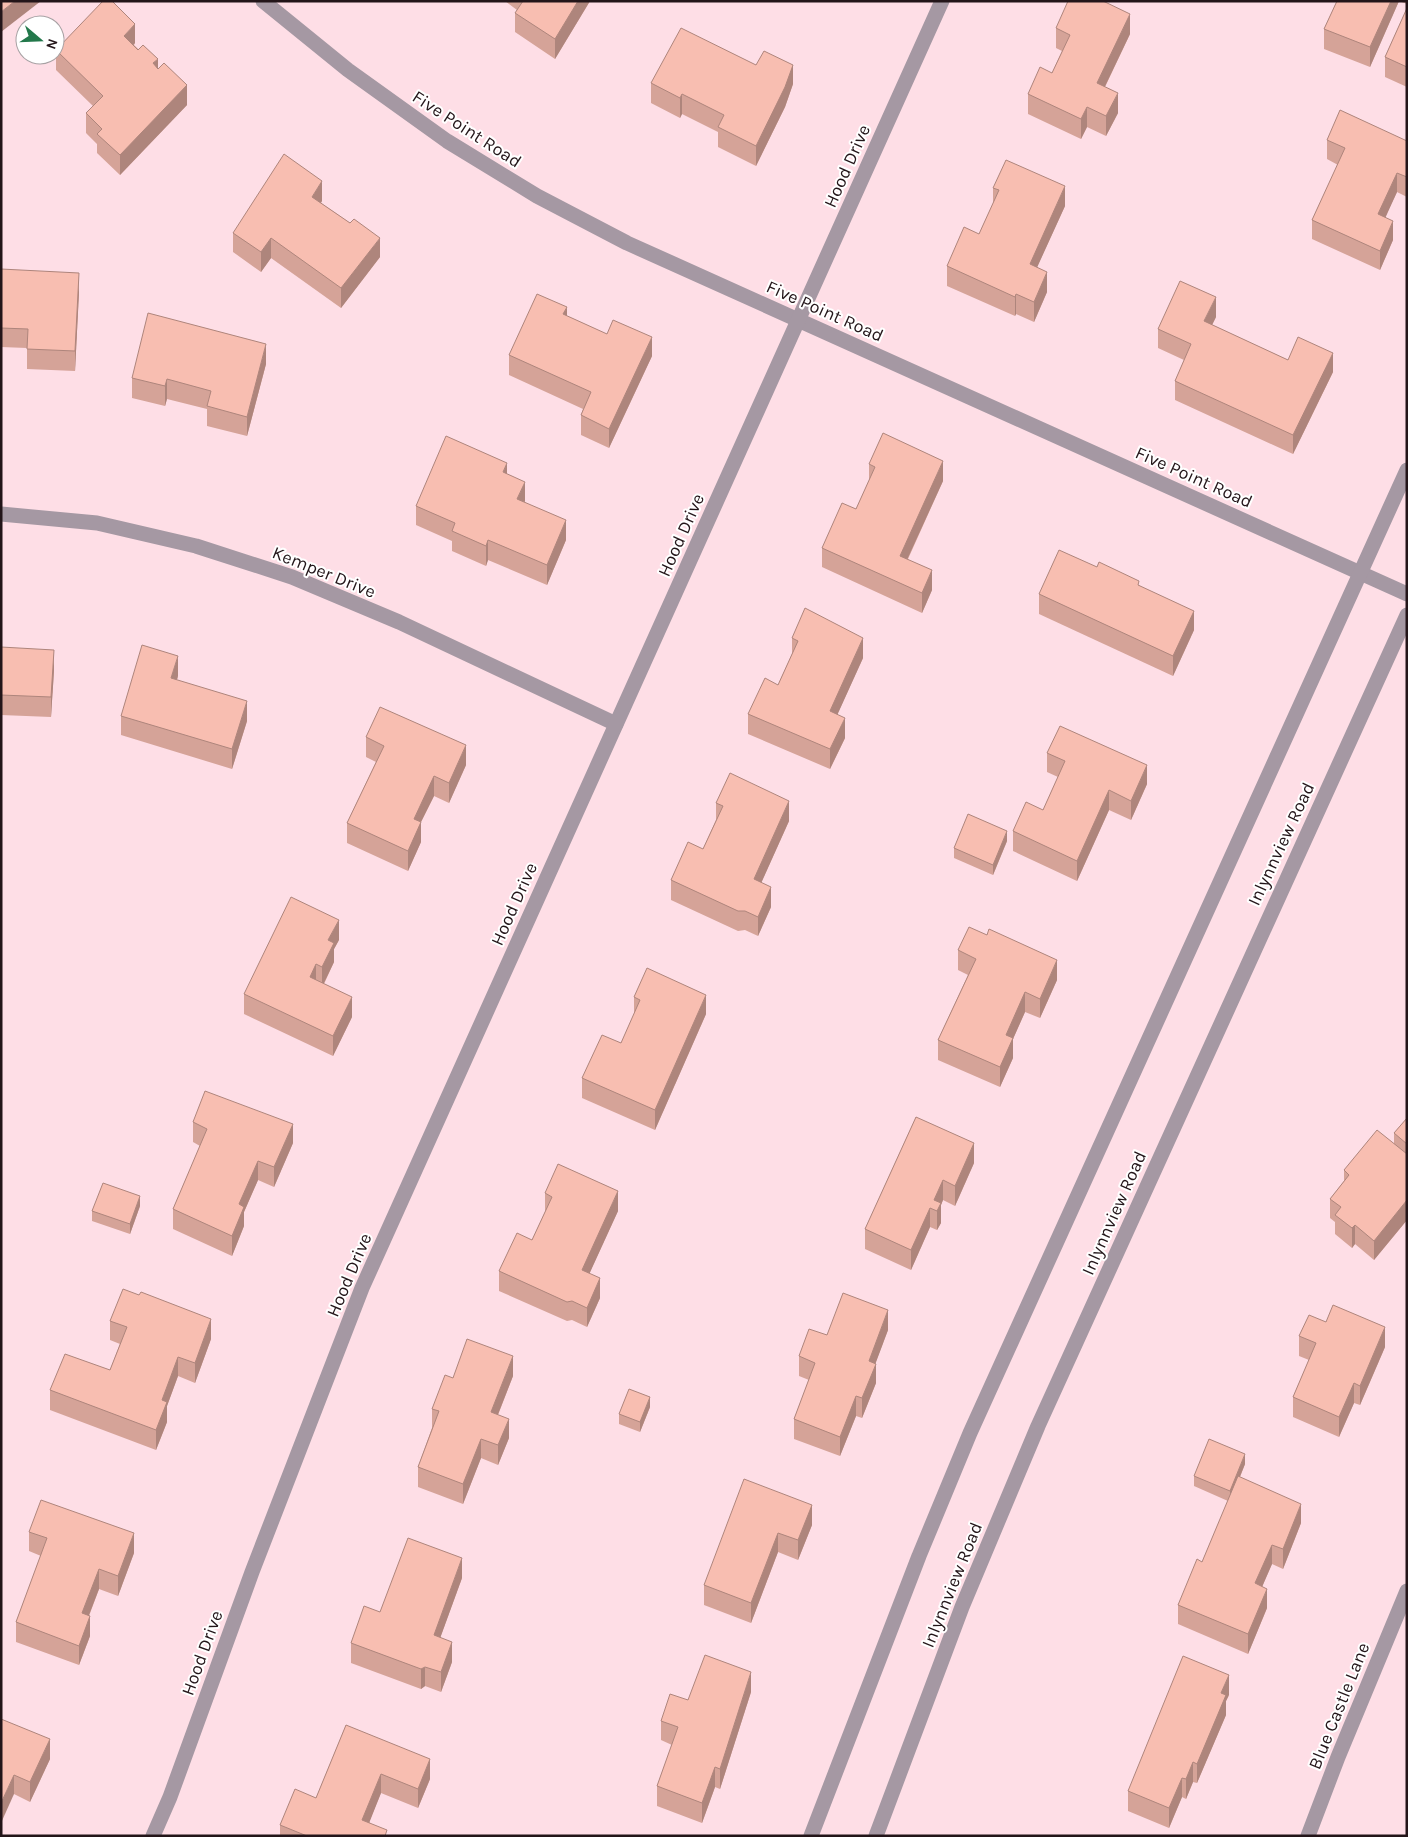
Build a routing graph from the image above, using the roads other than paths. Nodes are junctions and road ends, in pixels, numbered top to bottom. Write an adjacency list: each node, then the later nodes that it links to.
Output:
1 (263, 1): 3 (street, Five Point Road)
2 (942, 1): 3 (street, Hood Drive)
3 (799, 320): 6 (street, Five Point Road); 9 (street, Hood Drive)
4 (1407, 470): 6 (street)
5 (1, 514): 9 (street, Kemper Drive)
6 (1360, 572): 7 (street, Five Point Road); 12 (street)
7 (1407, 594)
8 (1407, 615): 13 (street, Inlynnview Road)
9 (616, 724): 11 (street, Hood Drive)
10 (1407, 1590): 14 (street, Blue Castle Lane)
11 (153, 1836)
12 (812, 1836)
13 (876, 1836)
14 (1308, 1836)

